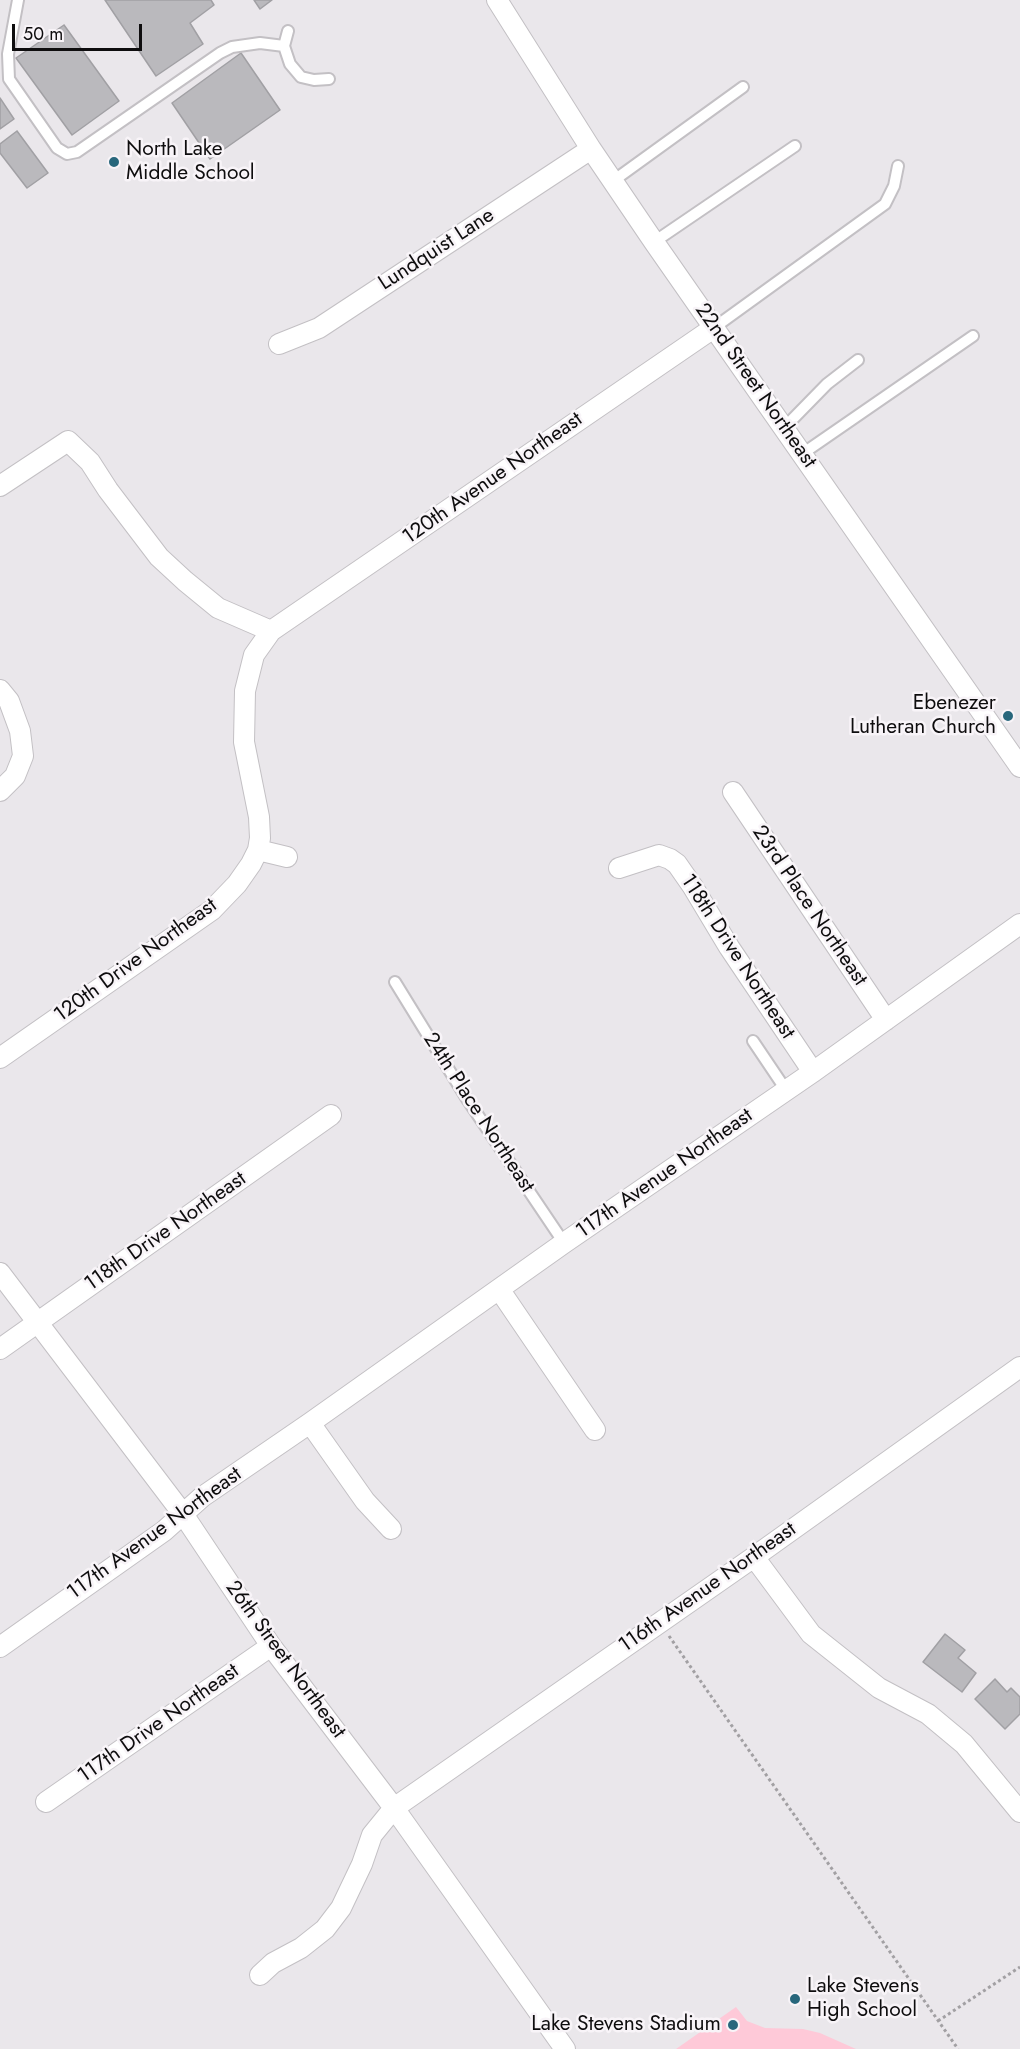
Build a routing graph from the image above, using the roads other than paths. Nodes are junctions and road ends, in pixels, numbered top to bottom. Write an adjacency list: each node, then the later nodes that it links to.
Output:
1 (18, 0): 4 (lane)
2 (497, 0): 8 (street, 22nd Street Northeast)
3 (288, 31): 4 (lane)
4 (285, 46): 5 (lane)
5 (329, 79)
6 (743, 87): 10 (lane)
7 (795, 146): 11 (lane)
8 (591, 148): 10 (street, 22nd Street Northeast); 14 (street, Lundquist Lane)
9 (898, 165): 12 (lane)
10 (613, 181): 11 (street, 22nd Street Northeast)
11 (654, 242): 12 (street, 22nd Street Northeast)
12 (714, 327): 16 (street, 22nd Street Northeast); 19 (street, 120th Avenue Northeast)
13 (973, 336): 17 (lane)
14 (279, 344)
15 (858, 360): 16 (lane)
16 (784, 428): 17 (street, 22nd Street Northeast)
17 (802, 454): 21 (street, 22nd Street Northeast)
18 (0, 486): 19 (street)
19 (271, 631): 24 (street)
20 (0, 690): 22 (street)
21 (1020, 767)
22 (0, 791)
23 (733, 792): 29 (street, 23rd Place Northeast)
24 (258, 850): 25 (street); 31 (street, 120th Drive Northeast)
25 (286, 857)
26 (619, 868): 32 (street, 118th Drive Northeast)
27 (1020, 924): 29 (street, 117th Avenue Northeast)
28 (395, 982): 35 (lane, 24th Place Northeast)
29 (886, 1020): 32 (street, 117th Avenue Northeast)
30 (753, 1041): 33 (lane)
31 (0, 1058)
32 (813, 1072): 33 (street, 117th Avenue Northeast)
33 (786, 1090): 35 (street, 117th Avenue Northeast)
34 (332, 1115): 38 (street, 118th Drive Northeast)
35 (564, 1243): 37 (street, 117th Avenue Northeast)
36 (0, 1273): 38 (street, 26th Street Northeast)
37 (499, 1289): 41 (street, 117th Avenue Northeast); 42 (street)
38 (37, 1324): 39 (street, 118th Drive Northeast); 43 (street, 26th Street Northeast)
39 (0, 1349)
40 (1020, 1366): 45 (street, 116th Avenue Northeast)
41 (310, 1423): 43 (street, 117th Avenue Northeast); 44 (street)
42 (595, 1430)
43 (183, 1514): 46 (street, 26th Street Northeast); 47 (street, 117th Avenue Northeast)
44 (391, 1529)
45 (754, 1557): 49 (street, 116th Avenue Northeast); 50 (street)
46 (271, 1646): 48 (street, 117th Drive Northeast); 49 (street, 26th Street Northeast)
47 (0, 1647)
48 (46, 1803)
49 (394, 1808): 51 (street, 116th Avenue Northeast); 52 (street, 26th Street Northeast)
50 (1020, 1812)
51 (260, 1975)
52 (565, 2049)

